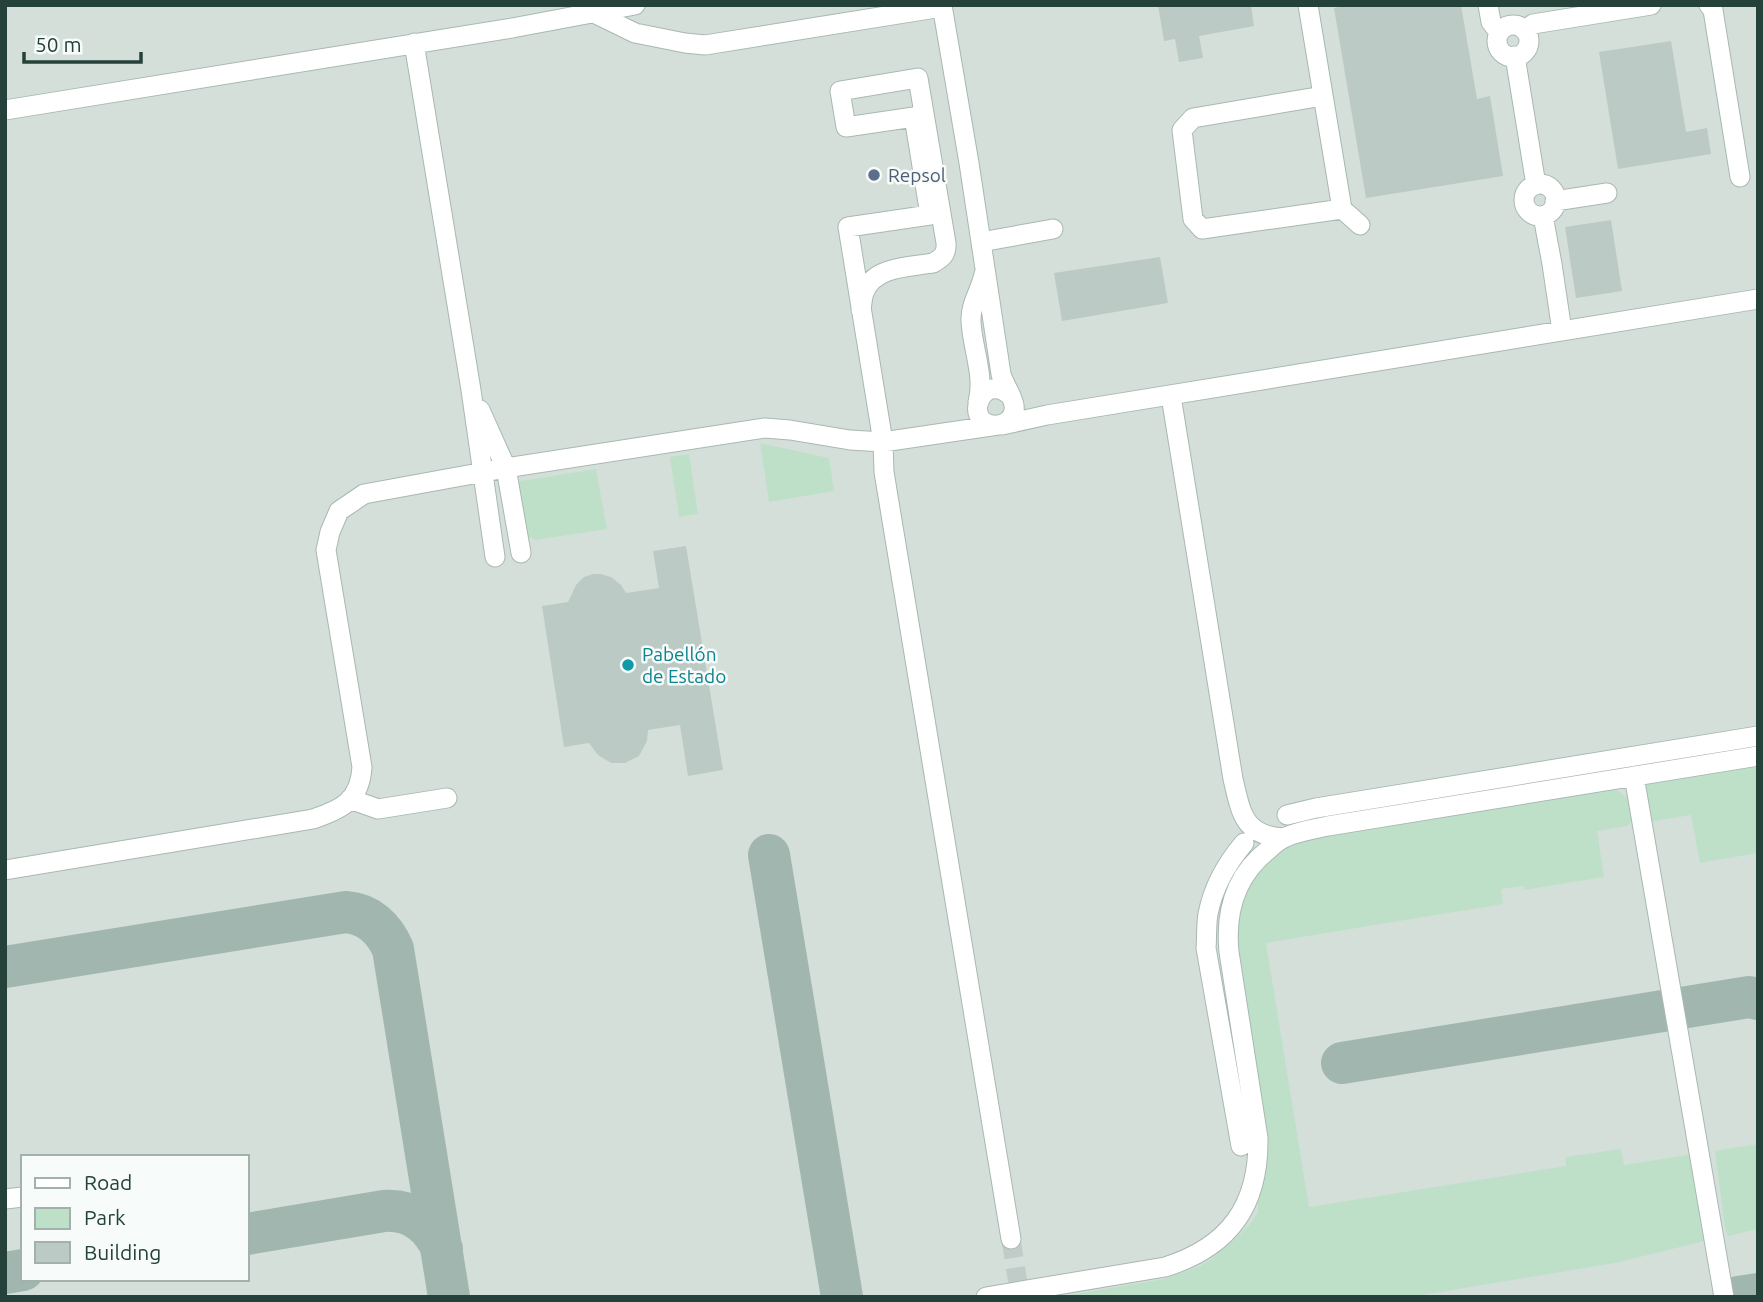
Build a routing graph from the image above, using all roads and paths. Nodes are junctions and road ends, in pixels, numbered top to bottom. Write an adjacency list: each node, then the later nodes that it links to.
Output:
1 (635, 5): 7 (lane)
2 (1308, 5): 12 (lane)
3 (1488, 5): 9 (lane)
4 (1651, 5): 8 (lane)
5 (1709, 5): 14 (lane)
6 (942, 6): 7 (lane); 20 (lane)
7 (594, 13): 10 (lane)
8 (1525, 30): 9 (lane); 11 (lane)
9 (1499, 32): 11 (lane)
10 (414, 43): 13 (lane); 25 (lane)
11 (1515, 56): 16 (lane)
12 (1323, 96): 17 (lane); 17 (lane)
13 (5, 110)
14 (1740, 177)
15 (1607, 193): 16 (lane)
16 (1549, 208): 24 (lane)
17 (1342, 209): 18 (lane)
18 (1360, 225)
19 (1053, 229): 20 (lane)
20 (981, 242): 21 (lane)
21 (985, 266): 27 (lane); 28 (lane)
22 (1758, 299): 24 (lane)
23 (861, 310): 23 (lane); 32 (lane)
24 (1562, 331): 26 (lane)
25 (471, 390): 33 (lane); 34 (lane)
26 (1171, 396): 29 (lane); 43 (lane)
27 (1012, 400): 28 (lane); 29 (lane); 30 (lane)
28 (978, 404): 30 (lane); 31 (lane)
29 (1047, 415): 30 (lane)
30 (1000, 425): 31 (lane)
31 (941, 433): 32 (lane)
32 (883, 442): 33 (lane); 48 (lane)
33 (506, 468): 34 (lane); 35 (lane)
34 (483, 472): 36 (lane); 41 (lane)
35 (521, 553)
36 (495, 557)
37 (1758, 736): 42 (lane)
38 (1758, 756): 39 (lane)
39 (1634, 776): 43 (lane); 50 (lane)
40 (447, 798): 41 (lane)
41 (351, 799): 45 (lane)
42 (1287, 815)
43 (1284, 838): 46 (lane)
44 (1244, 844): 46 (lane)
45 (5, 870)
46 (1246, 1118): 47 (lane); 49 (lane)
47 (1241, 1146)
48 (1011, 1239)
49 (986, 1297)
50 (1724, 1297)

